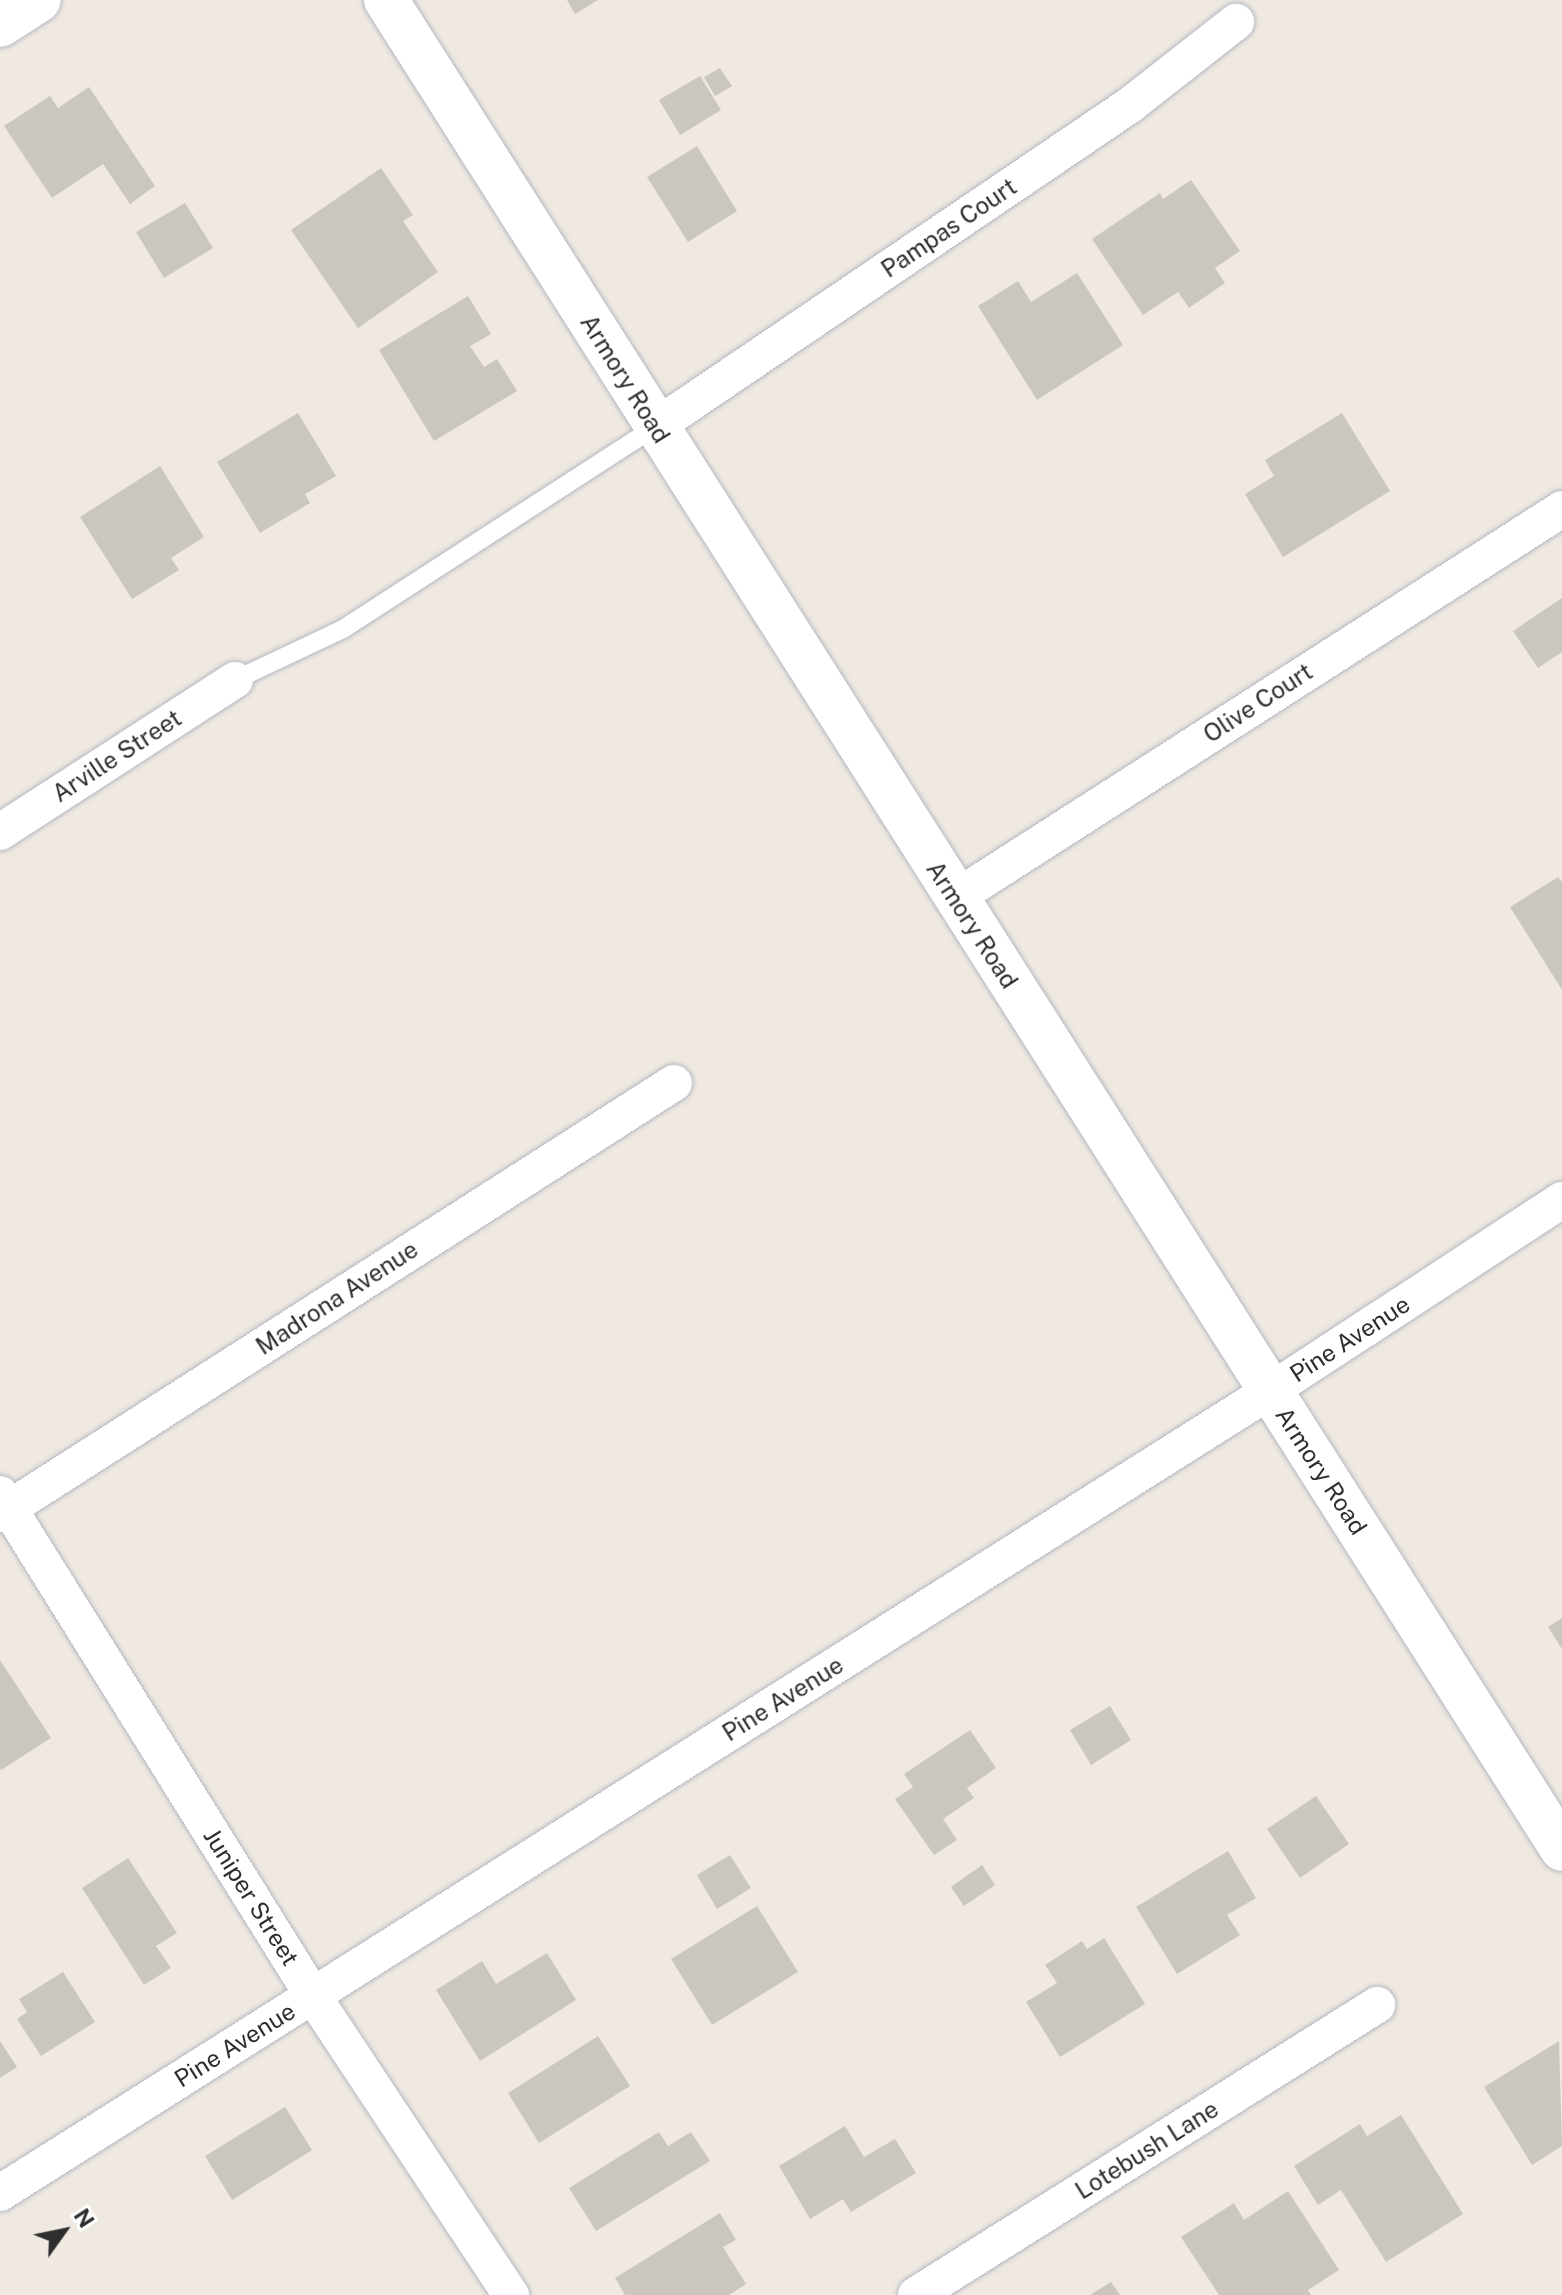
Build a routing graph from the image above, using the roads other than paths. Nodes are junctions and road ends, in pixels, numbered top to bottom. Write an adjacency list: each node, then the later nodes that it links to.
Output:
1 (39, 0): 4 (street)
2 (386, 0): 5 (street, Armory Road)
3 (1236, 22): 5 (street, Pampas Court)
4 (0, 25)
5 (655, 427): 7 (lane); 9 (street, Armory Road)
6 (1562, 509): 9 (street, Olive Court)
7 (235, 680): 8 (street, Arville Street)
8 (0, 832)
9 (955, 898): 12 (street, Armory Road)
10 (674, 1083): 13 (street, Madrona Avenue)
11 (1562, 1200): 12 (street, Pine Avenue)
12 (1270, 1391): 14 (street, Armory Road); 15 (street, Pine Avenue)
13 (3, 1505): 15 (street, Juniper Street)
14 (1562, 1849)
15 (313, 1996): 17 (street, Pine Avenue); 18 (street, Juniper Street)
16 (1377, 2005): 19 (street, Lotebush Lane)
17 (0, 2193)
18 (511, 2295)
19 (916, 2295)

